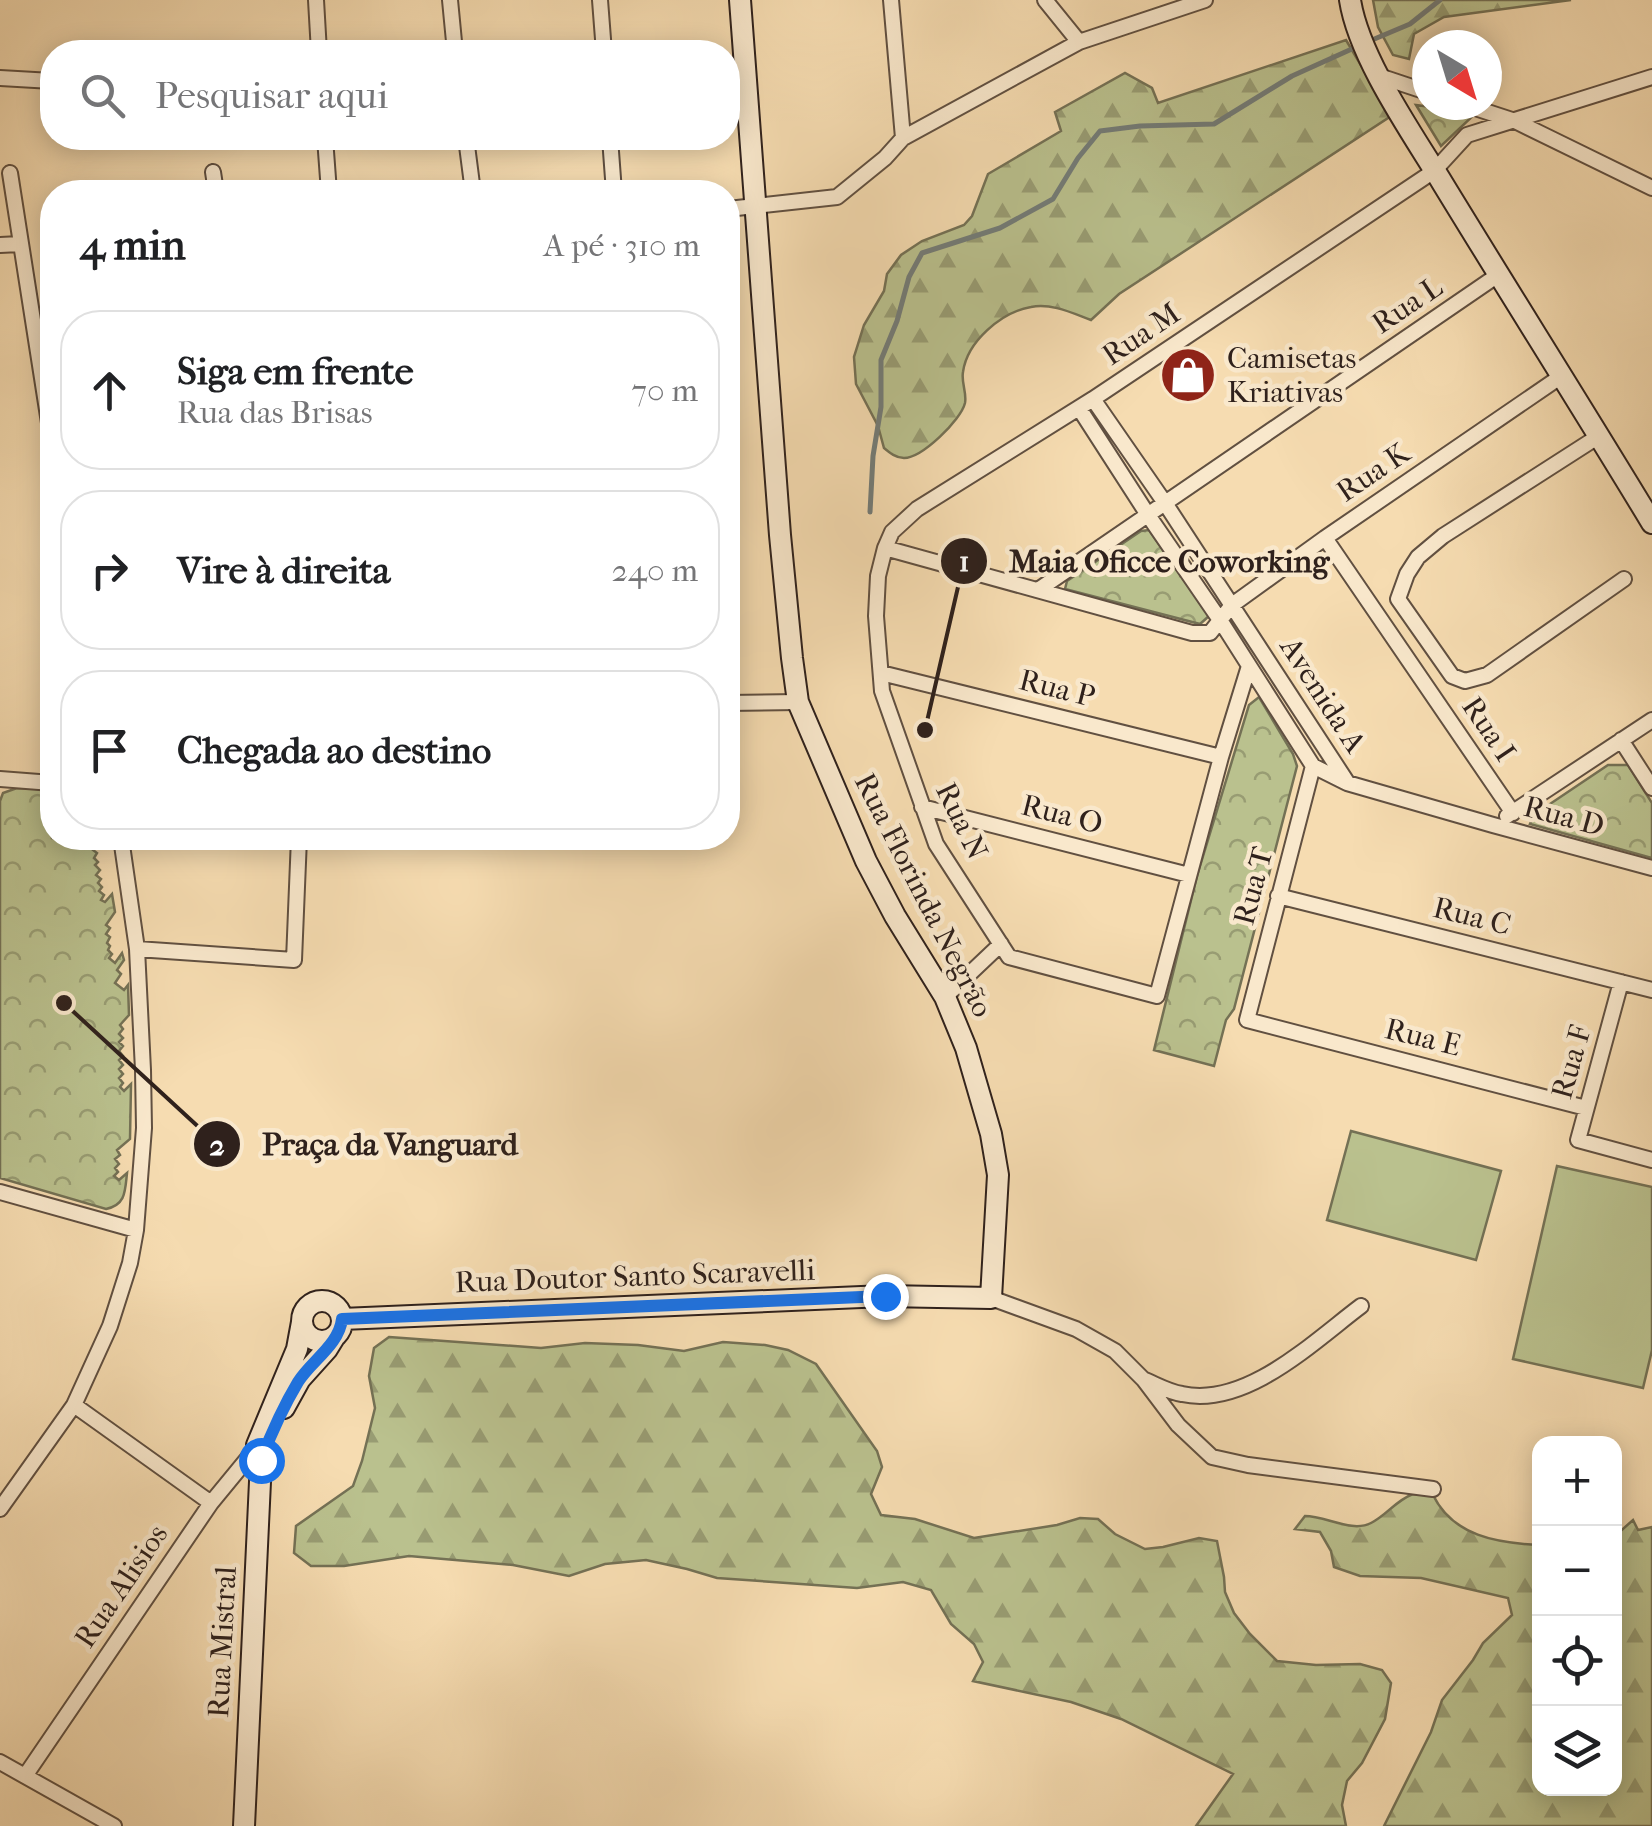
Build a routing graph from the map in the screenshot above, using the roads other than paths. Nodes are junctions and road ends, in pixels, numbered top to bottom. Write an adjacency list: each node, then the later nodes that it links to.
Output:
1 (316, 0): 9 (street)
2 (450, 0): 10 (street)
3 (600, 0): 11 (street)
4 (740, 0): 32 (street, Rua Florinda Negrão)
5 (892, 0): 20 (street)
6 (1045, 0): 12 (street)
7 (1205, 0): 12 (street)
8 (1350, 0): 13 (street)
9 (318, 40)
10 (454, 40)
11 (603, 40)
12 (1079, 42): 20 (street)
13 (1378, 76): 17 (street); 24 (street)
14 (1652, 77): 19 (street, Rua M)
15 (0, 78): 16 (street)
16 (40, 80)
17 (1412, 87)
18 (1502, 117): 19 (street)
19 (1516, 121): 24 (street, Rua M); 31 (street)
20 (903, 138): 32 (street)
21 (326, 150): 28 (street)
22 (468, 150): 29 (street)
23 (611, 150): 30 (street)
24 (1434, 170): 36 (street); 39 (street, Rua M)
25 (212, 172): 27 (street)
26 (10, 173): 34 (street)
27 (214, 180)
28 (327, 180)
29 (471, 180)
30 (613, 180)
31 (1652, 188)
32 (755, 207): 33 (street); 53 (street, Rua Florinda Negrão)
33 (740, 208)
34 (20, 244): 35 (street); 37 (street)
35 (0, 245)
36 (1498, 275): 38 (street); 42 (street, Rua L)
37 (40, 365)
38 (1563, 375): 41 (street); 45 (street, Rua K)
39 (1094, 399): 40 (street, Rua M); 42 (street, Avenida A)
40 (1079, 408): 43 (street, Avenida A); 46 (street, Rua M)
41 (1599, 436): 44 (street); 47 (street)
42 (1165, 502): 43 (street, Rua L); 49 (street, Avenida A)
43 (1148, 515): 48 (street, Rua L); 50 (street, Avenida A)
44 (1652, 524)
45 (1325, 538): 49 (street, Rua K); 64 (street, Rua I)
46 (885, 548): 48 (street); 52 (street, Rua N)
47 (1624, 579)
48 (1038, 590): 50 (street)
49 (1232, 606): 50 (street, Rua K); 61 (street, Avenida A)
50 (1220, 620): 51 (street, Avenida A)
51 (1248, 666): 57 (street); 58 (street, Avenida A)
52 (880, 673): 57 (street, Rua P); 63 (street, Rua N)
53 (798, 702): 54 (street); 75 (street, Rua Florinda Negrão)
54 (740, 703)
55 (1652, 720): 56 (street)
56 (1622, 740): 62 (street); 64 (street)
57 (1221, 757): 69 (street)
58 (1313, 766): 61 (street, Avenida A); 70 (street, Rua T)
59 (0, 779): 60 (street)
60 (40, 782)
61 (1347, 783): 65 (street, Rua D)
62 (1652, 788)
63 (922, 806): 69 (street, Rua O); 71 (street, Rua N)
64 (1513, 813): 65 (street)
65 (1492, 825): 68 (street, Rua D)
66 (124, 850): 72 (street)
67 (299, 850): 72 (street)
68 (1652, 868)
69 (1189, 875): 71 (street)
70 (1278, 896): 73 (street, Rua C); 76 (street, Rua T)
71 (1001, 944): 75 (street)
72 (137, 949): 80 (street)
73 (1622, 982): 74 (street, Rua C); 77 (street, Rua F)
74 (1652, 990)
75 (945, 996): 81 (street, Rua Florinda Negrão)
76 (1247, 1020): 77 (street, Rua E)
77 (1586, 1108): 78 (street, Rua F)
78 (1652, 1160)
79 (0, 1192): 80 (street)
80 (136, 1230): 86 (street)
81 (991, 1298): 84 (street, Rua Doutor Santo Scaravelli); 85 (street)
82 (1361, 1306): 85 (street)
83 (302, 1322): 84 (street); 84 (street); 87 (street)
84 (338, 1328): 87 (street)
85 (1144, 1380): 88 (street)
86 (74, 1404): 89 (street); 90 (street)
87 (263, 1446): 89 (street, Rua Alisios); 94 (street, Rua Mistral)
88 (1433, 1488)
89 (211, 1504): 92 (street, Rua Alisios)
90 (0, 1509)
91 (0, 1762): 92 (street)
92 (24, 1776): 93 (street)
93 (114, 1826)
94 (244, 1826)

